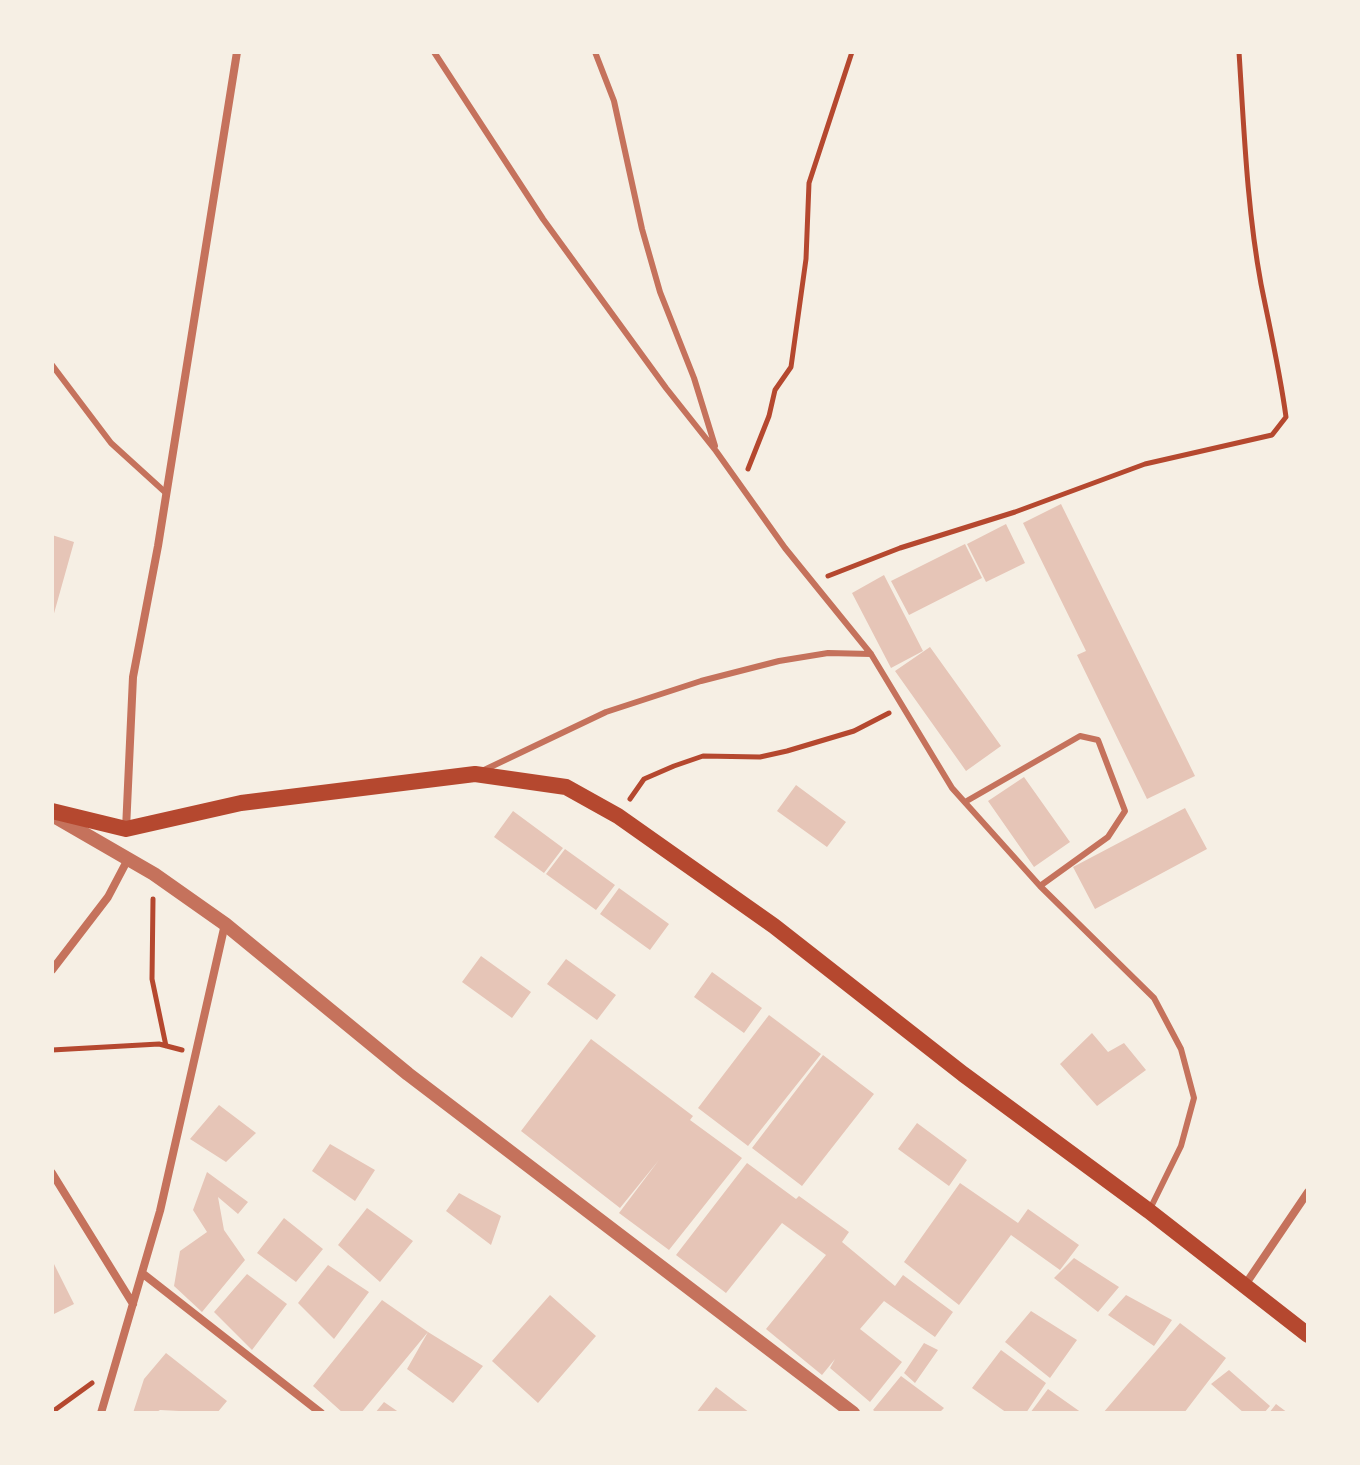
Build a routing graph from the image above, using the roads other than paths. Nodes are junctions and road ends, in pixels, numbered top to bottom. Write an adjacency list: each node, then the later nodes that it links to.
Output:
1 (237, 52): 6 (street)
2 (434, 52): 5 (lane)
3 (595, 52): 5 (lane)
4 (52, 365): 6 (lane)
5 (716, 451): 7 (lane)
6 (166, 493): 11 (street)
7 (871, 654): 8 (lane); 9 (lane)
8 (475, 774): 11 (main road); 18 (main road)
9 (965, 802): 13 (lane); 13 (lane)
10 (52, 813): 11 (main road); 12 (street)
11 (126, 829)
12 (128, 859): 14 (street); 15 (street)
13 (1040, 886): 18 (lane)
14 (225, 924): 19 (street); 25 (street)
15 (52, 970)
16 (52, 1173): 21 (street)
17 (1308, 1192): 20 (street)
18 (1149, 1211): 20 (main road)
19 (142, 1273): 21 (street); 24 (street)
20 (1244, 1286): 22 (main road)
21 (133, 1304): 23 (street)
22 (1308, 1335)
23 (101, 1413)
24 (321, 1413)
25 (853, 1413)

